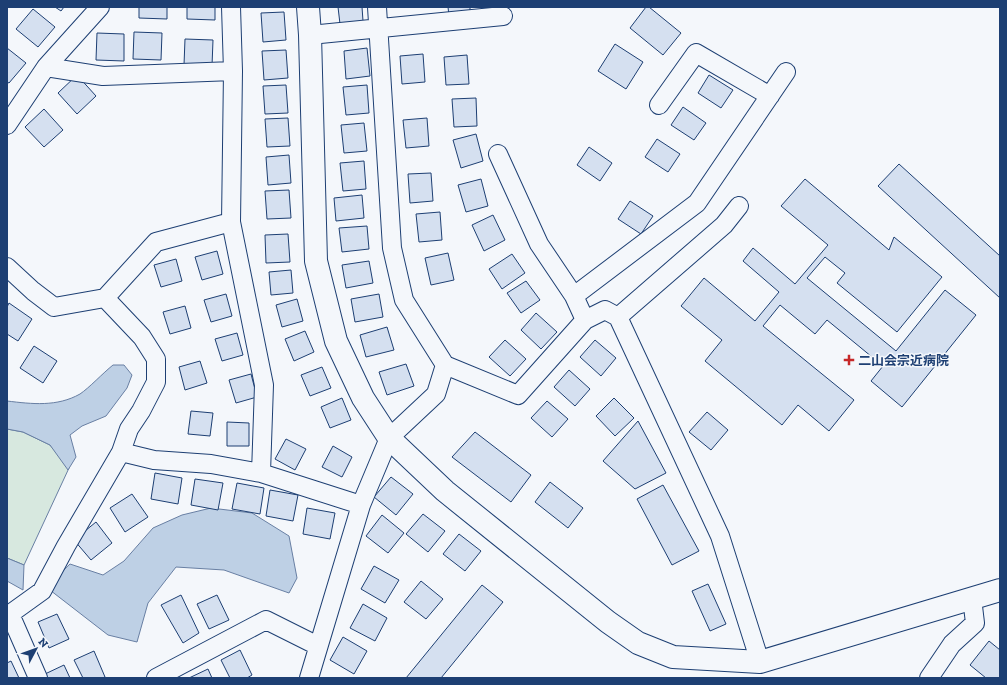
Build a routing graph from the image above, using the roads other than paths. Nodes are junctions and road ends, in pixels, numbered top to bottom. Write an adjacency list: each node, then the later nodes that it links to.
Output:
1 (100, 7): 8 (street)
2 (231, 7): 9 (street)
3 (308, 7): 7 (street)
4 (376, 7): 6 (street)
5 (503, 10): 6 (street)
6 (377, 28): 7 (street); 22 (street)
7 (310, 35): 23 (street)
8 (46, 67): 9 (street); 13 (street)
9 (233, 71): 16 (street)
10 (786, 72): 11 (street)
11 (770, 96): 12 (street); 18 (street)
12 (659, 105)
13 (7, 124)
14 (498, 154): 18 (street)
15 (739, 206): 20 (street)
16 (231, 222): 19 (street); 25 (street)
17 (7, 267): 19 (street)
18 (574, 296): 21 (street)
19 (105, 298): 24 (street)
20 (618, 317): 21 (street); 31 (street)
21 (585, 320): 22 (street)
22 (445, 365): 23 (street)
23 (389, 438): 26 (street); 31 (street)
24 (121, 452): 25 (street); 29 (street)
25 (261, 473): 26 (street)
26 (361, 504): 30 (street)
27 (1000, 590): 28 (street)
28 (972, 598): 31 (street); 35 (street)
29 (9, 614): 32 (street)
30 (318, 646): 33 (street); 34 (street)
31 (760, 662)
32 (38, 678)
33 (156, 678)
34 (309, 678)
35 (929, 678)

